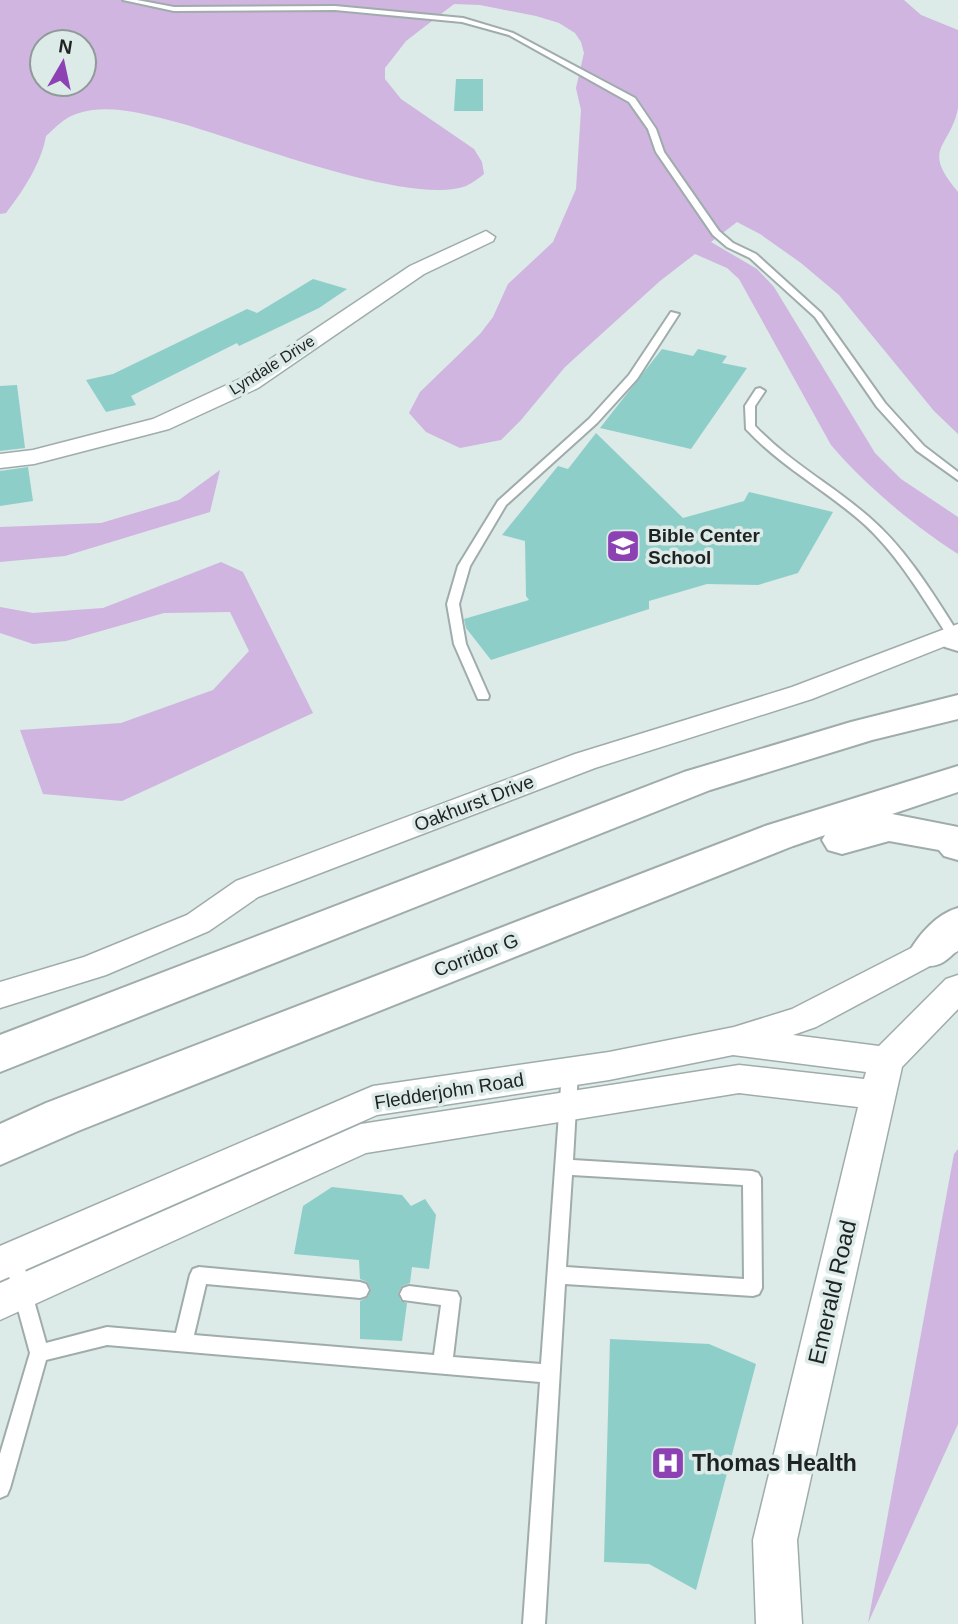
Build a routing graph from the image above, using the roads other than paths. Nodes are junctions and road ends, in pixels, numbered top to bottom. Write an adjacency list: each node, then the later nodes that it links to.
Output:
1 (126, 0): 6 (lane)
2 (486, 237): 5 (street, Lyndale Drive)
3 (674, 314): 8 (lane)
4 (760, 391): 7 (lane)
5 (0, 461)
6 (958, 477)
7 (957, 637): 16 (street, Oakhurst Drive)
8 (482, 696)
9 (958, 707): 18 (highway)
10 (958, 779): 14 (highway, Corridor G)
11 (958, 846): 14 (highway)
12 (958, 923): 13 (highway)
13 (944, 944): 17 (street)
14 (498, 946): 21 (highway, Corridor G)
15 (958, 988): 19 (street)
16 (0, 995)
17 (733, 1041): 19 (street); 20 (street)
18 (0, 1054)
19 (882, 1078): 20 (street); 33 (street, Emerald Road)
20 (569, 1089): 22 (lane); 24 (street)
21 (0, 1145)
22 (564, 1167): 23 (lane); 23 (lane)
23 (556, 1275): 30 (lane)
24 (9, 1279): 28 (lane)
25 (360, 1290): 27 (lane)
26 (409, 1294): 29 (lane)
27 (183, 1342): 28 (lane); 29 (lane)
28 (39, 1353): 31 (lane)
29 (442, 1364): 30 (lane)
30 (550, 1374): 32 (lane)
31 (0, 1488)
32 (534, 1624)
33 (779, 1624)

